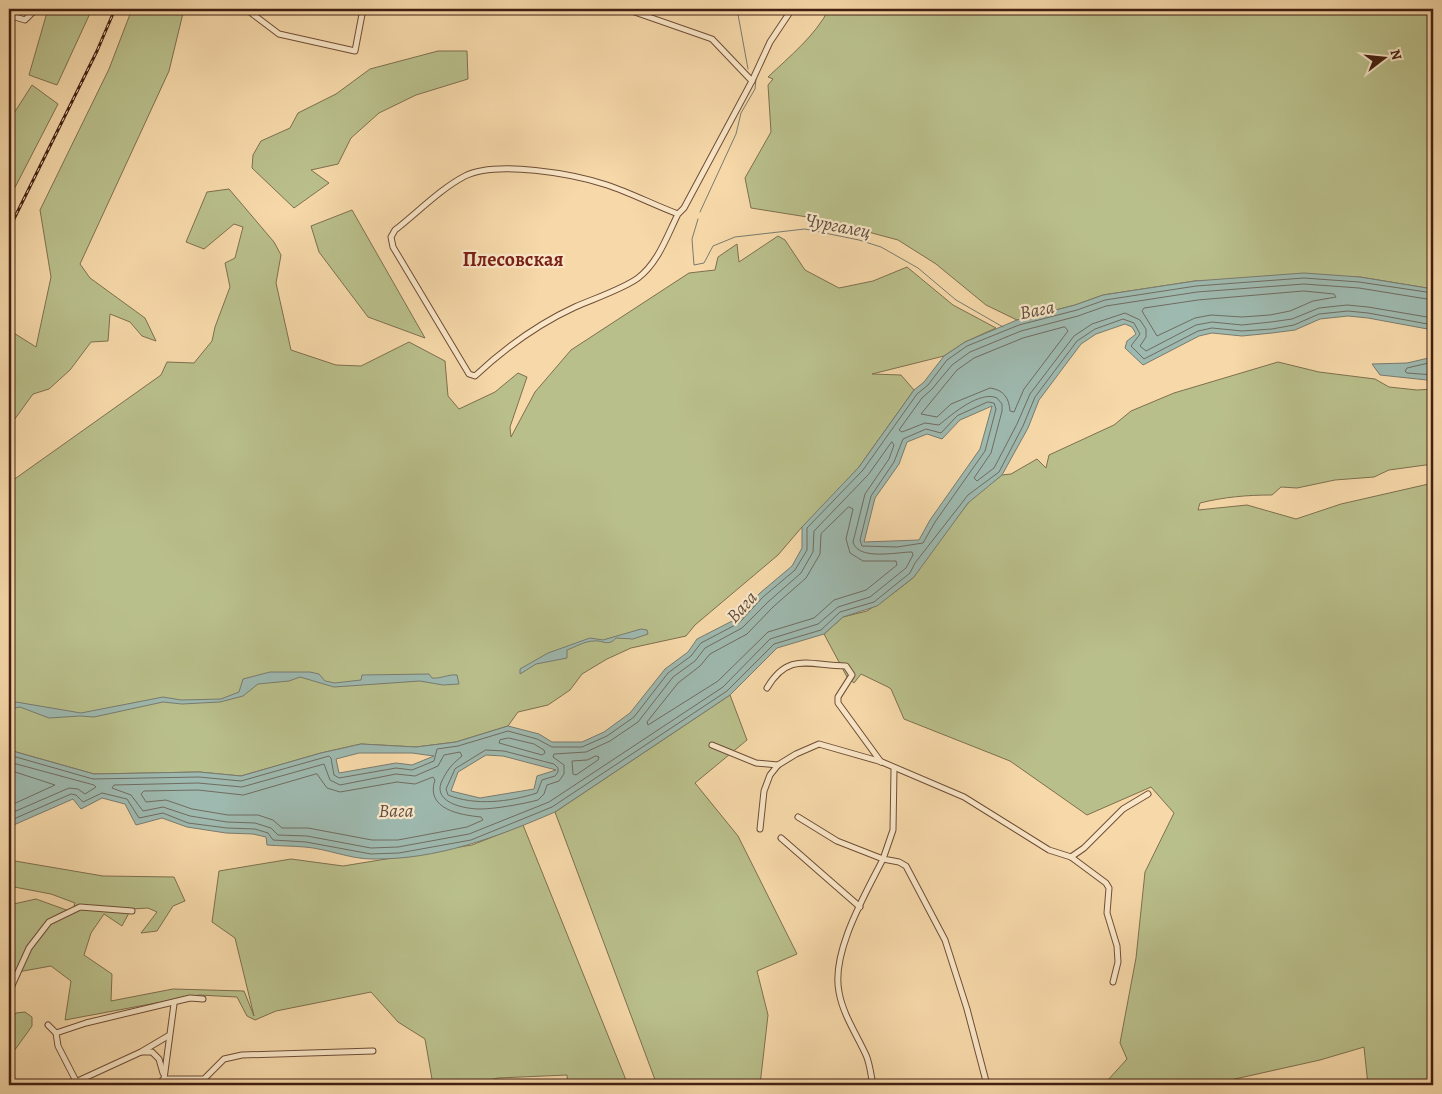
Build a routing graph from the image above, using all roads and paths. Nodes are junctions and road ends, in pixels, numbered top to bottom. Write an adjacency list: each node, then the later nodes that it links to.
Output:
1 (36, 9): 6 (street)
2 (246, 9): 3 (street)
3 (363, 9)
4 (626, 9): 7 (street)
5 (792, 9): 7 (street)
6 (9, 11)
7 (752, 82): 8 (street)
8 (678, 214): 8 (street)
9 (767, 688): 11 (street)
10 (712, 745): 12 (street)
11 (882, 762): 12 (street); 13 (street)
12 (778, 765): 16 (street)
13 (894, 769): 18 (street); 19 (street)
14 (1148, 794): 18 (street)
15 (798, 817): 19 (street)
16 (760, 829)
17 (781, 838): 20 (street)
18 (1071, 857): 22 (street)
19 (883, 859): 20 (street); 38 (street)
20 (860, 907): 37 (street)
21 (132, 910): 23 (street)
22 (1113, 982)
23 (9, 992)
24 (203, 999): 25 (street)
25 (174, 1004): 27 (street); 28 (street)
26 (48, 1024): 27 (street)
27 (56, 1033): 33 (street)
28 (168, 1036): 29 (street); 31 (street)
29 (142, 1052): 31 (street); 33 (street)
30 (373, 1052): 31 (street)
31 (164, 1078): 36 (street)
32 (9, 1081): 34 (street)
33 (76, 1081): 35 (street)
34 (14, 1085)
35 (69, 1085)
36 (157, 1085)
37 (873, 1085)
38 (987, 1085)

